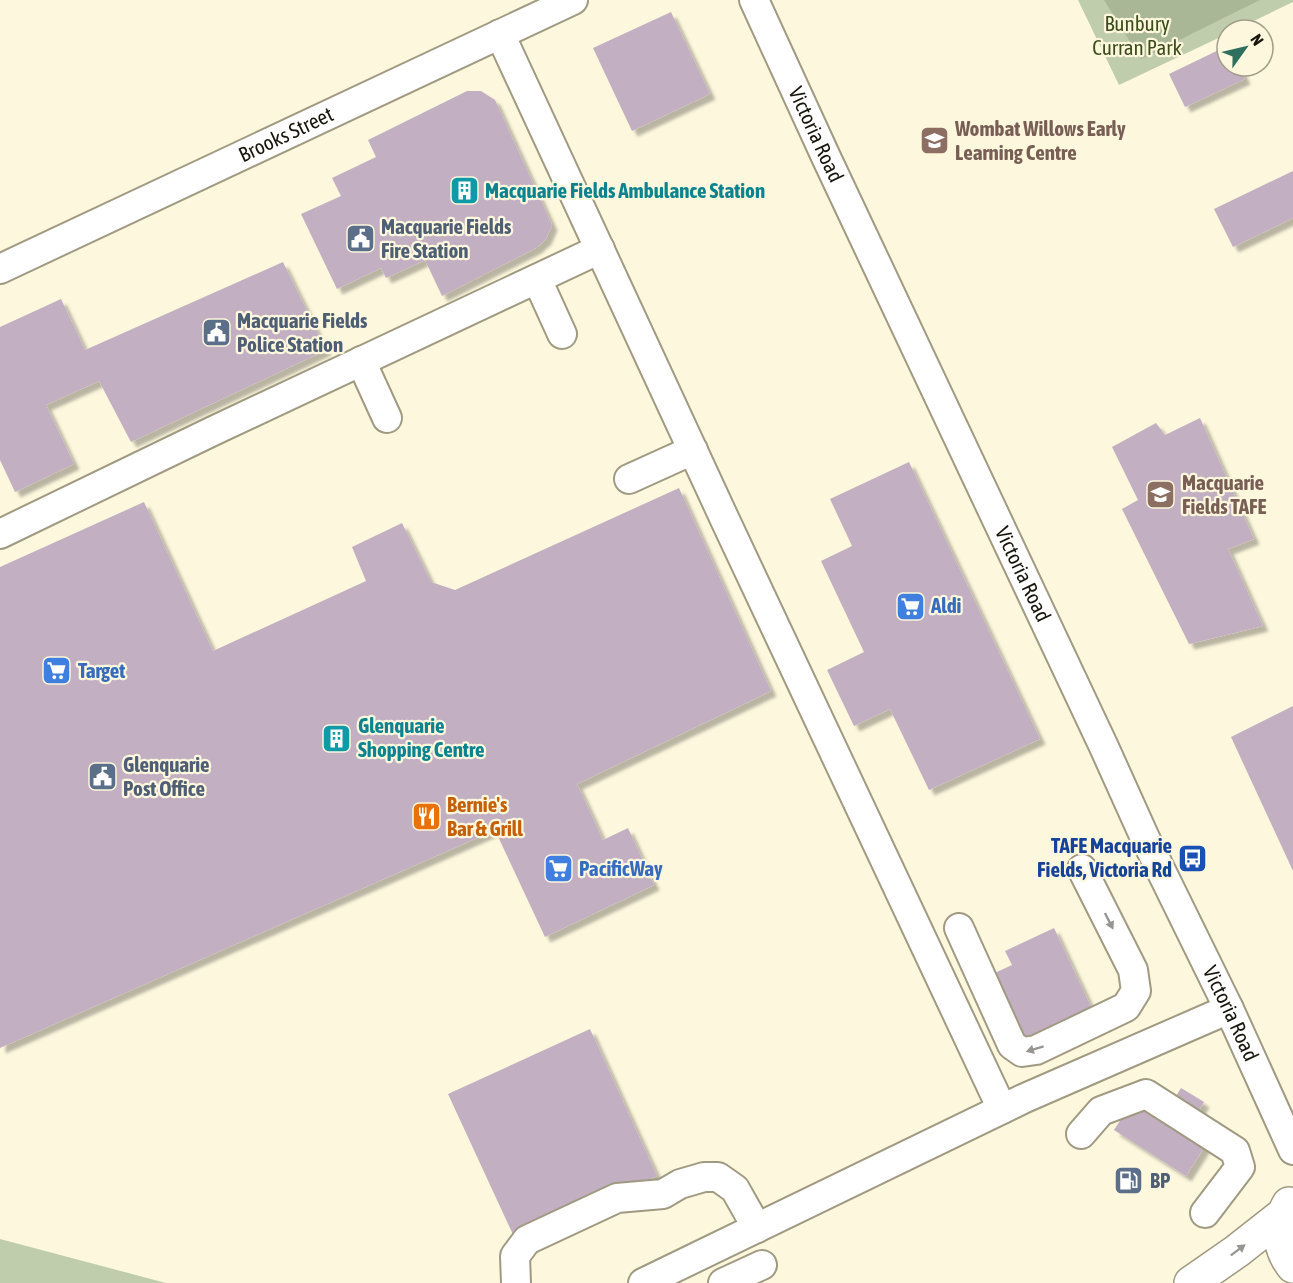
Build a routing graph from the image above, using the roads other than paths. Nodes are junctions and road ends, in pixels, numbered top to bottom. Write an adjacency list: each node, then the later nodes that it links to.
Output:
1 (573, 0): 3 (street, Brooks Street)
2 (754, 0): 15 (street, Victoria Road)
3 (500, 34): 4 (street); 5 (street, Brooks Street)
4 (600, 249): 6 (street); 10 (street)
5 (0, 269)
6 (537, 279): 7 (street); 8 (street)
7 (562, 334)
8 (361, 361): 9 (street); 12 (street)
9 (387, 418)
10 (693, 450): 11 (street); 16 (street)
11 (629, 479)
12 (0, 534)
13 (1083, 868): 14 (street, one-way to 14)
14 (959, 928)
15 (1228, 1009): 16 (street); 18 (street, Victoria Road)
16 (1002, 1109): 21 (street)
17 (1081, 1134): 20 (street)
18 (1293, 1150)
19 (1288, 1206): 23 (main road); 27 (main road, one-way to 19)
20 (1205, 1213)
21 (757, 1227): 24 (street); 25 (street)
22 (762, 1265): 26 (street)
23 (1293, 1266)
24 (516, 1283)
25 (643, 1283)
26 (723, 1283)
27 (1191, 1283)

